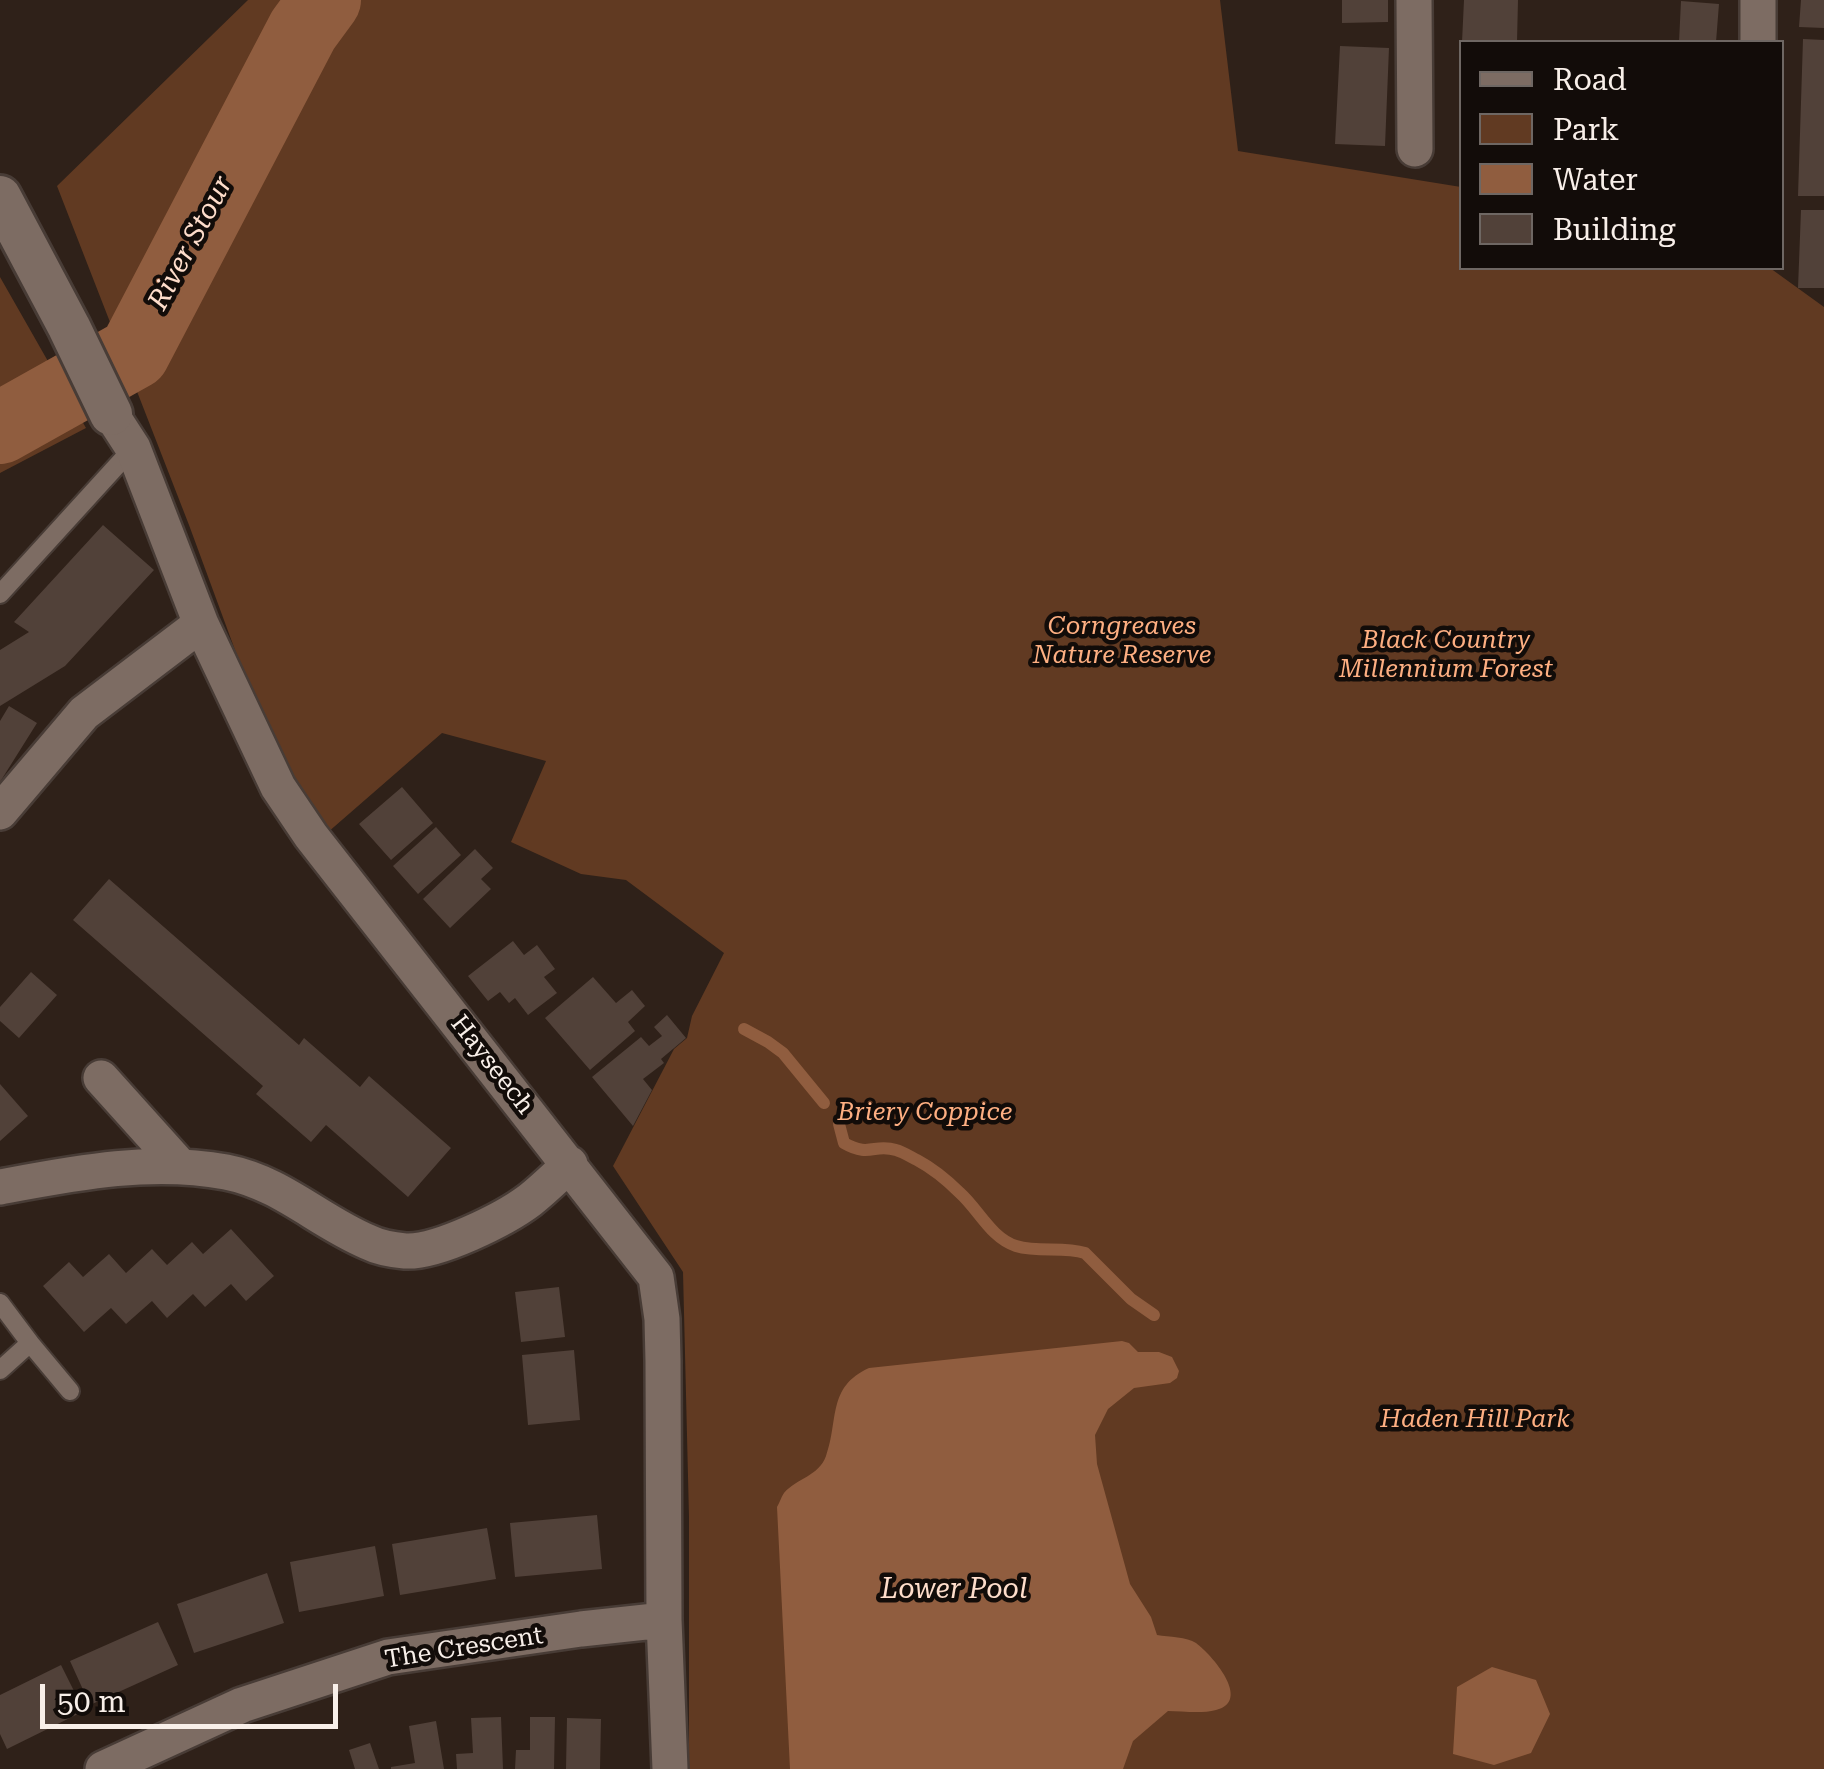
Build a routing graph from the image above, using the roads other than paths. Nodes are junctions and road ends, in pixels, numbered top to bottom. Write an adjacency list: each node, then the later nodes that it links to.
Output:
1 (1414, 0): 4 (street)
2 (1758, 0): 3 (street)
3 (1758, 40)
4 (1415, 150)
5 (0, 197): 6 (street)
6 (122, 431): 7 (lane); 8 (street, Hayseech)
7 (0, 594)
8 (201, 624): 9 (street); 11 (street, Hayseech)
9 (0, 812)
10 (102, 1078): 12 (street)
11 (570, 1164): 12 (street); 18 (street, Hayseech)
12 (181, 1167): 13 (street)
13 (0, 1187)
14 (0, 1302): 15 (lane)
15 (30, 1343): 16 (lane); 17 (lane)
16 (0, 1370)
17 (70, 1391)
18 (664, 1620): 19 (street, The Crescent); 20 (street, Hayseech)
19 (104, 1769)
20 (670, 1769)

